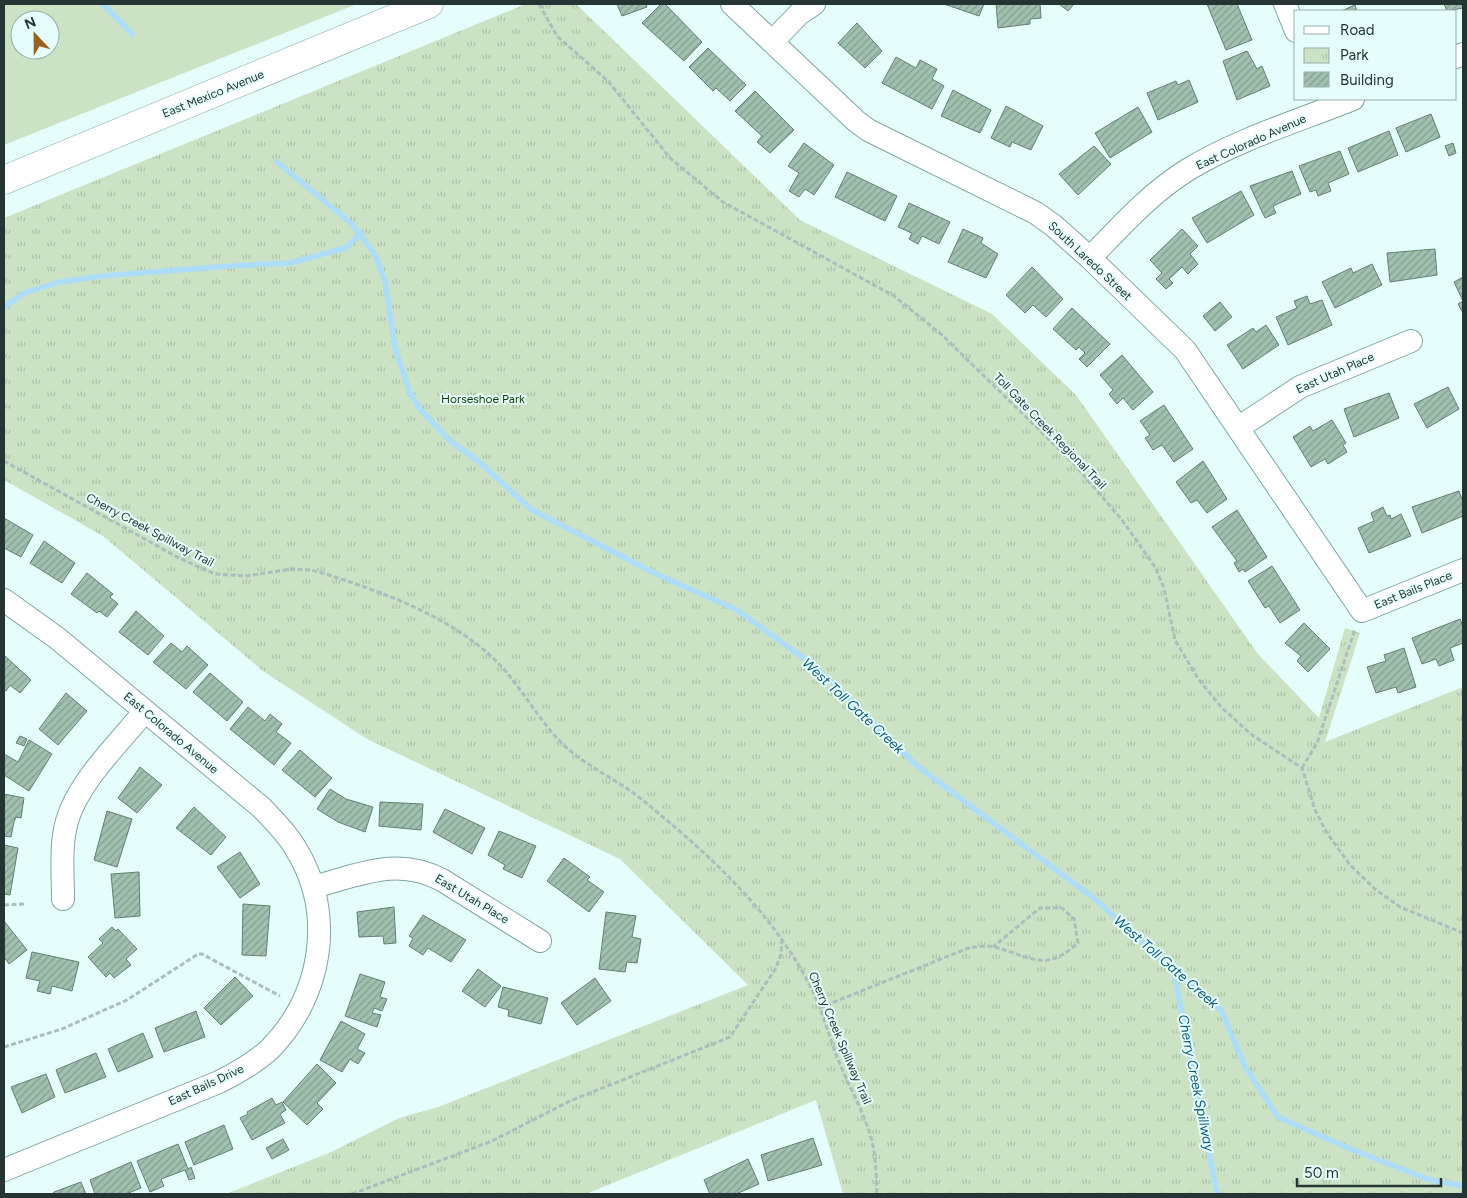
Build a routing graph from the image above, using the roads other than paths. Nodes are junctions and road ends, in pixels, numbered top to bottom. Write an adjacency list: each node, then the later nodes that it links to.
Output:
1 (732, 4): 6 (street, South Laredo Street)
2 (814, 4): 6 (street)
3 (1284, 4): 5 (street)
4 (430, 5): 9 (street, East Mexico Avenue)
5 (1294, 26)
6 (772, 42): 10 (street, South Laredo Street)
7 (1347, 100): 8 (street, East Colorado Avenue)
8 (1325, 104): 10 (street, East Colorado Avenue)
9 (4, 180)
10 (1090, 258): 12 (street, South Laredo Street)
11 (1410, 341): 12 (street, East Utah Place)
12 (1238, 428): 15 (street, South Laredo Street)
13 (1463, 570): 15 (street, East Bails Place)
14 (4, 600): 16 (street, East Colorado Avenue)
15 (1362, 611)
16 (145, 711): 17 (street, East Colorado Avenue); 18 (street)
17 (313, 887): 19 (street, East Utah Place); 20 (street, East Bails Drive)
18 (63, 898)
19 (540, 941)
20 (4, 1170)

